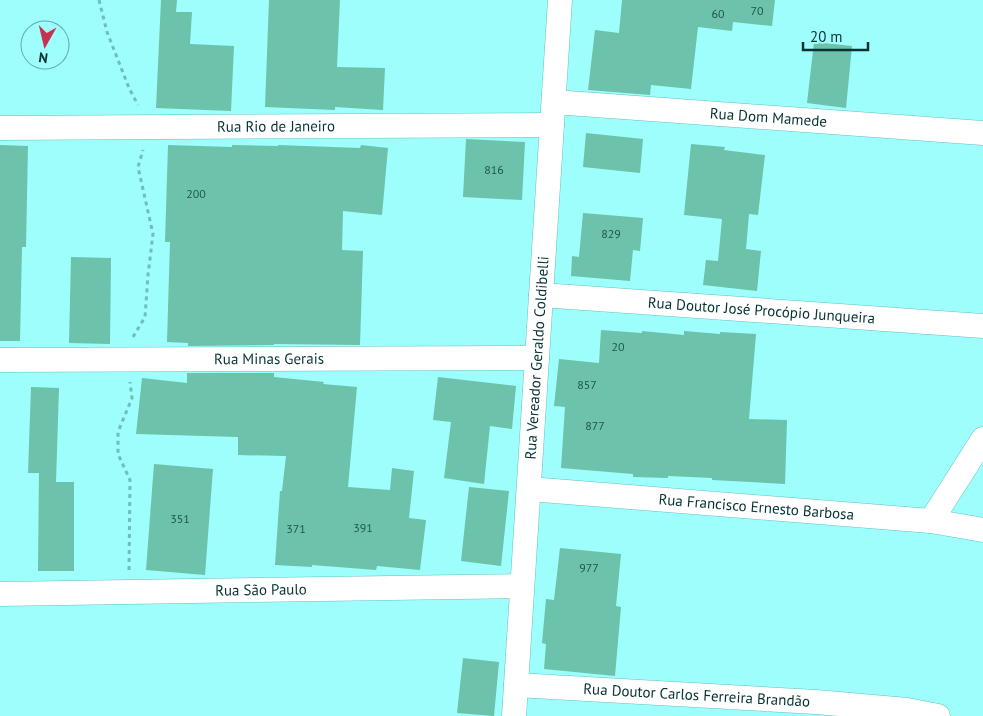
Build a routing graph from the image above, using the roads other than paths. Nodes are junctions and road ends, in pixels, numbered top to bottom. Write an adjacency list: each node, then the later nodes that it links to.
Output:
1 (560, 0): 2 (street, Rua Vereador Geraldo Coldibelli)
2 (553, 113): 3 (street, Rua Rio de Janeiro); 4 (street, Rua Dom Mamede); 5 (street, Rua Vereador Geraldo Coldibelli)
3 (0, 128)
4 (983, 133)
5 (541, 295): 6 (street, Rua Doutor José Procópio Junqueira); 7 (street, Rua Vereador Geraldo Coldibelli)
6 (983, 326)
7 (537, 358): 8 (street, Rua Minas Gerais); 10 (street, Rua Vereador Geraldo Coldibelli)
8 (0, 360)
9 (983, 439): 11 (street)
10 (529, 489): 11 (street, Rua Francisco Ernesto Barbosa); 13 (street, Rua Vereador Geraldo Coldibelli)
11 (931, 521): 12 (street, Rua Francisco Ernesto Barbosa)
12 (983, 530)
13 (522, 586): 14 (street, Rua São Paulo); 15 (street, Rua Vereador Geraldo Coldibelli)
14 (0, 594)
15 (516, 685): 16 (street, Rua Vereador Geraldo Coldibelli); 17 (street, Rua Doutor Carlos Ferreira Brandão)
16 (514, 716)
17 (938, 716)

